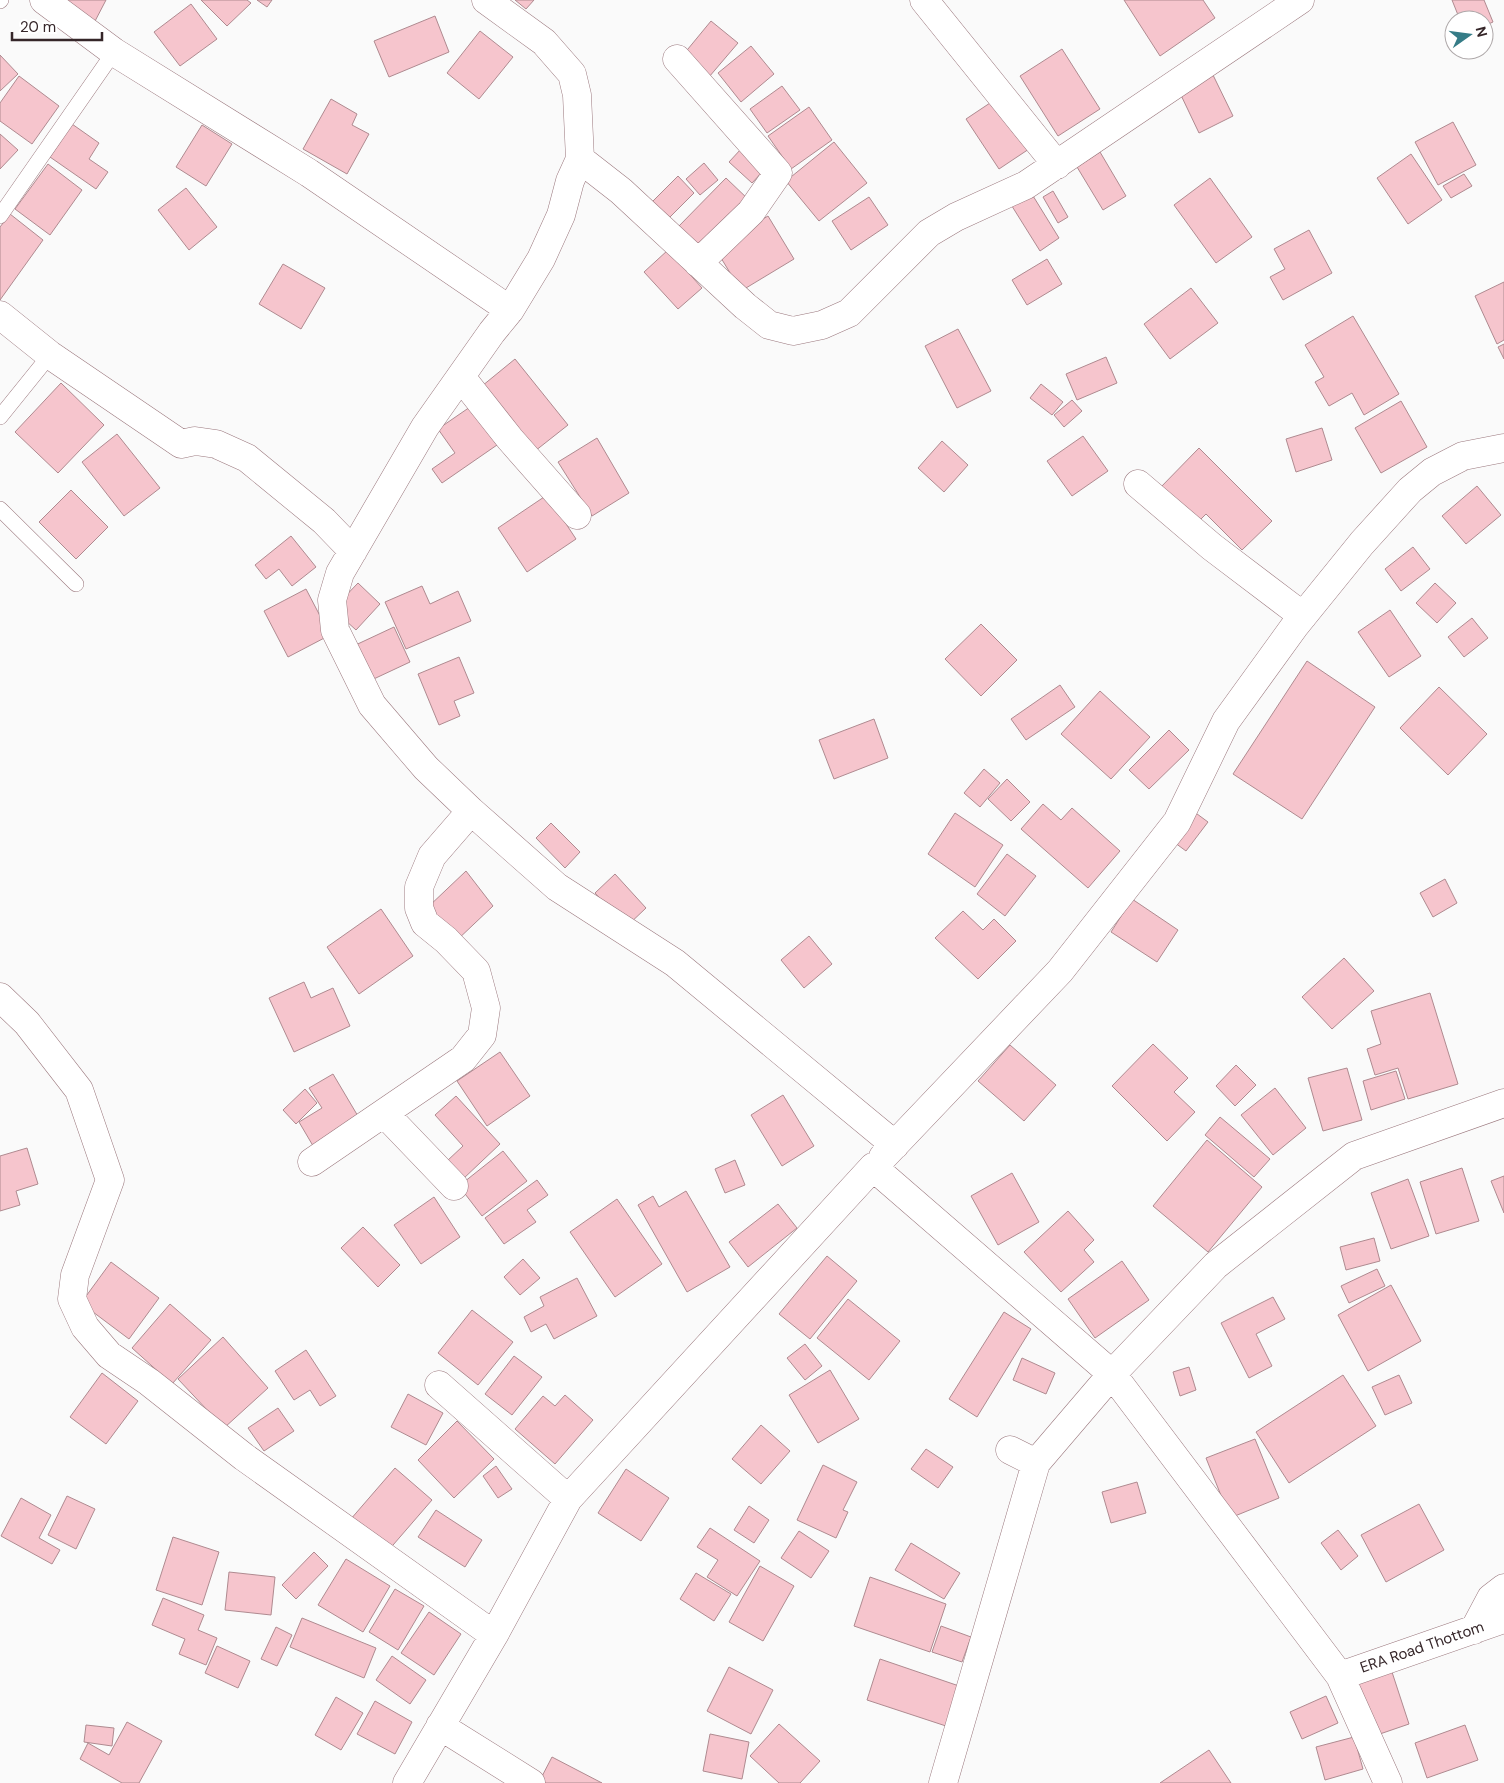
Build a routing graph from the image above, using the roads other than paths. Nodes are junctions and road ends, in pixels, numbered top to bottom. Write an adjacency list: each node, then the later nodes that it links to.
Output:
1 (44, 0): 5 (street)
2 (486, 0): 7 (street)
3 (924, 0): 8 (street)
4 (1300, 0): 8 (street)
5 (114, 52): 9 (lane); 11 (street)
6 (677, 59): 10 (street)
7 (580, 159): 10 (street); 11 (street)
8 (1057, 165): 10 (street)
9 (0, 216)
10 (698, 263)
11 (510, 310): 14 (street)
12 (0, 315): 13 (street)
13 (50, 355): 15 (lane); 20 (street)
14 (461, 377): 19 (street); 20 (street)
15 (0, 417)
16 (1504, 448): 22 (street)
17 (1138, 484): 22 (street)
18 (0, 510): 21 (lane)
19 (577, 514)
20 (352, 551): 23 (street)
21 (76, 584)
22 (1302, 616): 27 (street)
23 (471, 811): 26 (street); 27 (street)
24 (0, 997): 39 (street)
25 (1504, 1103): 31 (street)
26 (384, 1113): 28 (street); 30 (street)
27 (895, 1145): 29 (street)
28 (312, 1162)
29 (873, 1167): 31 (street); 35 (street)
30 (454, 1186)
31 (1112, 1374): 34 (street); 40 (street)
32 (439, 1385): 35 (street)
33 (1010, 1450): 34 (street)
34 (1036, 1463): 44 (street)
35 (568, 1499): 39 (street)
36 (1504, 1588): 38 (street)
37 (1504, 1619): 38 (street, ERA Road Thottom)
38 (1474, 1630): 40 (street, ERA Road Thottom)
39 (494, 1635): 41 (street)
40 (1340, 1676): 45 (street)
41 (440, 1726): 42 (street); 43 (street)
42 (407, 1783)
43 (531, 1783)
44 (943, 1783)
45 (1388, 1783)

